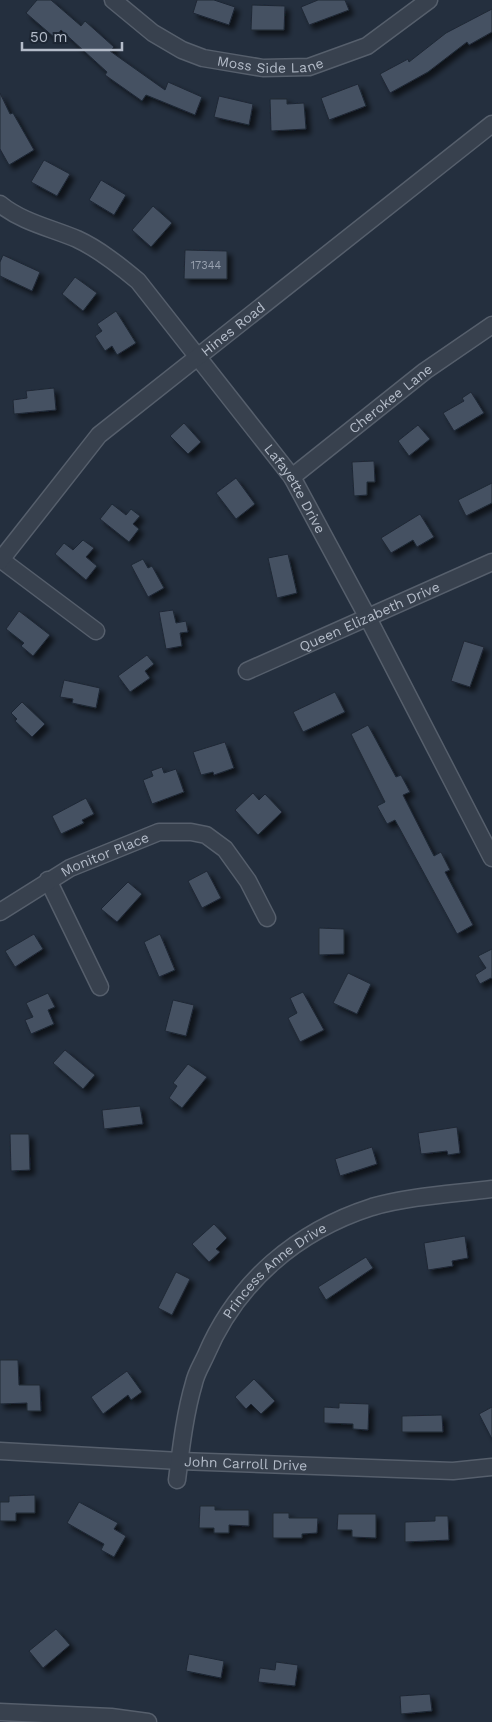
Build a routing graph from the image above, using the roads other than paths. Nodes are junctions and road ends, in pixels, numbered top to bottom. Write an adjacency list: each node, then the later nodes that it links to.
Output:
1 (113, 0): 2 (street, Moss Side Lane)
2 (429, 0)
3 (492, 124): 6 (street, Hines Road)
4 (0, 204): 6 (street, Lafayette Drive)
5 (492, 325): 7 (street, Cherokee Lane)
6 (196, 356): 7 (street, Lafayette Drive); 8 (street, Hines Road)
7 (292, 477): 10 (street, Lafayette Drive)
8 (0, 560): 11 (street)
9 (492, 562): 10 (street, Queen Elizabeth Drive)
10 (368, 618): 12 (street, Queen Elizabeth Drive); 13 (street, Lafayette Drive)
11 (96, 631)
12 (247, 671)
13 (492, 858)
14 (48, 880): 15 (street, Monitor Place); 16 (street, Monitor Place); 17 (street)
15 (0, 912)
16 (267, 918)
17 (100, 987)
18 (492, 1189): 20 (street, Princess Anne Drive)
19 (0, 1451): 20 (street, John Carroll Drive)
20 (180, 1461): 21 (street, John Carroll Drive); 22 (street, Princess Anne Drive)
21 (492, 1468)
22 (177, 1480)
23 (0, 1712): 24 (street)
24 (110, 1719): 25 (street)
25 (148, 1722)

